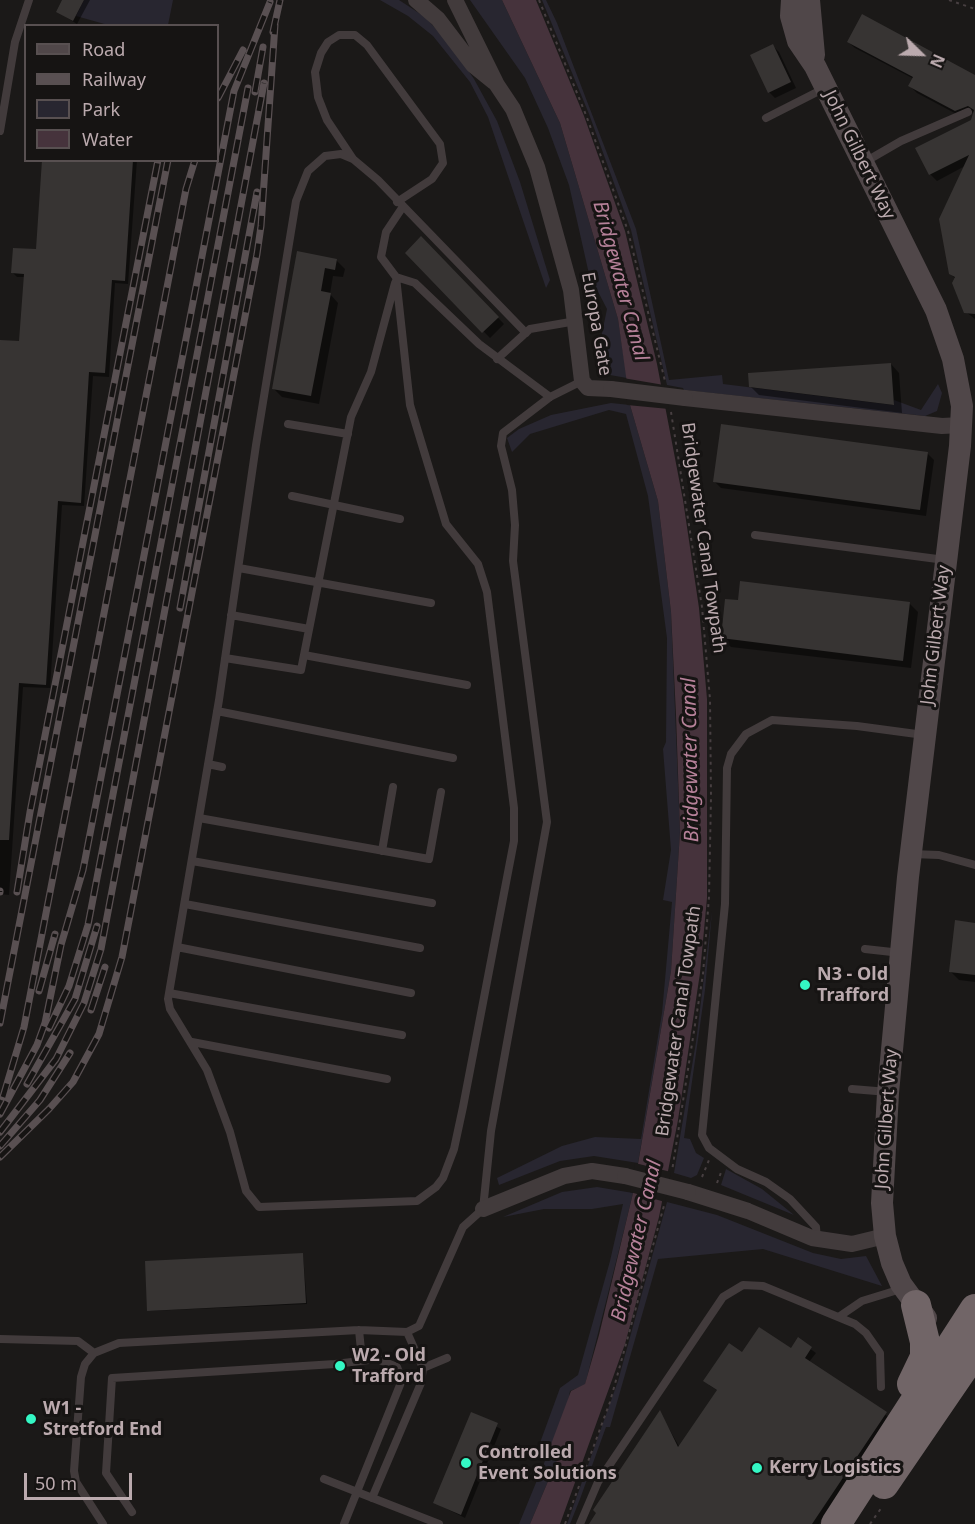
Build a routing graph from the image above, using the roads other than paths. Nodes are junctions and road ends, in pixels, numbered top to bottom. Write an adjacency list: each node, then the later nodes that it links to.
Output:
1 (29, 0): 11 (lane)
2 (416, 0): 7 (street, Europa Gate)
3 (455, 0): 7 (street, Europa Gate)
4 (792, 0): 6 (street, John Gilbert Way)
5 (809, 0): 6 (street, John Gilbert Way)
6 (815, 66): 8 (street, John Gilbert Way)
7 (497, 85): 16 (street, Europa Gate)
8 (826, 88): 10 (lane); 13 (street, John Gilbert Way)
9 (968, 112): 13 (lane)
10 (766, 118)
11 (0, 131)
12 (353, 159): 14 (lane); 14 (lane); 29 (lane)
13 (862, 163): 22 (street, John Gilbert Way)
14 (400, 205): 15 (lane); 17 (lane)
15 (396, 277): 18 (lane); 23 (lane); 58 (lane)
16 (576, 321): 17 (lane); 19 (street, Europa Gate)
17 (526, 333): 18 (lane)
18 (497, 359): 20 (lane)
19 (582, 381): 20 (lane); 22 (street, Europa Gate, bridge)
20 (550, 398): 62 (lane)
21 (288, 424): 23 (lane)
22 (961, 425): 28 (street, John Gilbert Way)
23 (348, 434): 25 (lane)
24 (292, 496): 25 (lane)
25 (334, 504): 26 (lane); 30 (lane)
26 (400, 519)
27 (754, 535): 28 (lane)
28 (945, 560): 38 (street, John Gilbert Way)
29 (239, 568): 30 (lane); 32 (lane)
30 (318, 582): 31 (lane); 33 (lane)
31 (431, 603)
32 (231, 615): 33 (lane); 35 (lane)
33 (309, 629): 34 (lane)
34 (304, 655): 35 (lane); 36 (lane)
35 (225, 658): 37 (lane)
36 (467, 685)
37 (217, 711): 39 (lane); 40 (lane)
38 (924, 735): 46 (street, John Gilbert Way); 64 (lane)
39 (453, 758)
40 (208, 764): 41 (lane); 44 (lane)
41 (222, 767)
42 (393, 787): 45 (lane)
43 (441, 792): 45 (lane)
44 (199, 818): 45 (lane); 47 (lane)
45 (382, 851)
46 (911, 854): 48 (lane); 54 (street, John Gilbert Way)
47 (192, 861): 49 (lane); 50 (lane)
48 (975, 866)
49 (432, 903)
50 (185, 904): 51 (lane); 52 (lane)
51 (177, 947): 55 (lane); 56 (lane)
52 (420, 948)
53 (865, 949): 54 (lane)
54 (901, 953): 61 (street, John Gilbert Way)
55 (169, 993): 57 (lane); 58 (lane)
56 (411, 993)
57 (402, 1035)
58 (192, 1042): 59 (lane)
59 (387, 1079)
60 (852, 1089): 61 (lane)
61 (888, 1092): 63 (street, John Gilbert Way)
62 (483, 1209): 64 (street, bridge); 69 (lane)
63 (885, 1236): 64 (street); 65 (street, John Gilbert Way)
64 (817, 1239)
65 (910, 1296): 66 (highway); 67 (lane); 71 (street, John Gilbert Way); 77 (highway)
66 (975, 1308): 71 (highway)
67 (840, 1316): 76 (lane); 85 (lane)
68 (359, 1330): 69 (lane); 72 (lane); 74 (lane)
69 (406, 1332): 75 (lane)
70 (0, 1339): 72 (lane)
71 (965, 1352): 77 (highway); 87 (highway)
72 (94, 1353): 82 (lane)
73 (447, 1358): 75 (lane)
74 (363, 1360): 79 (lane); 81 (lane)
75 (423, 1368): 80 (lane)
76 (881, 1387)
77 (873, 1468): 86 (highway)
78 (324, 1479): 79 (lane)
79 (357, 1492): 80 (lane); 83 (lane)
80 (372, 1498): 84 (lane)
81 (132, 1512)
82 (103, 1524)
83 (344, 1524)
84 (439, 1524)
85 (580, 1524)
86 (836, 1524)
87 (857, 1524)

